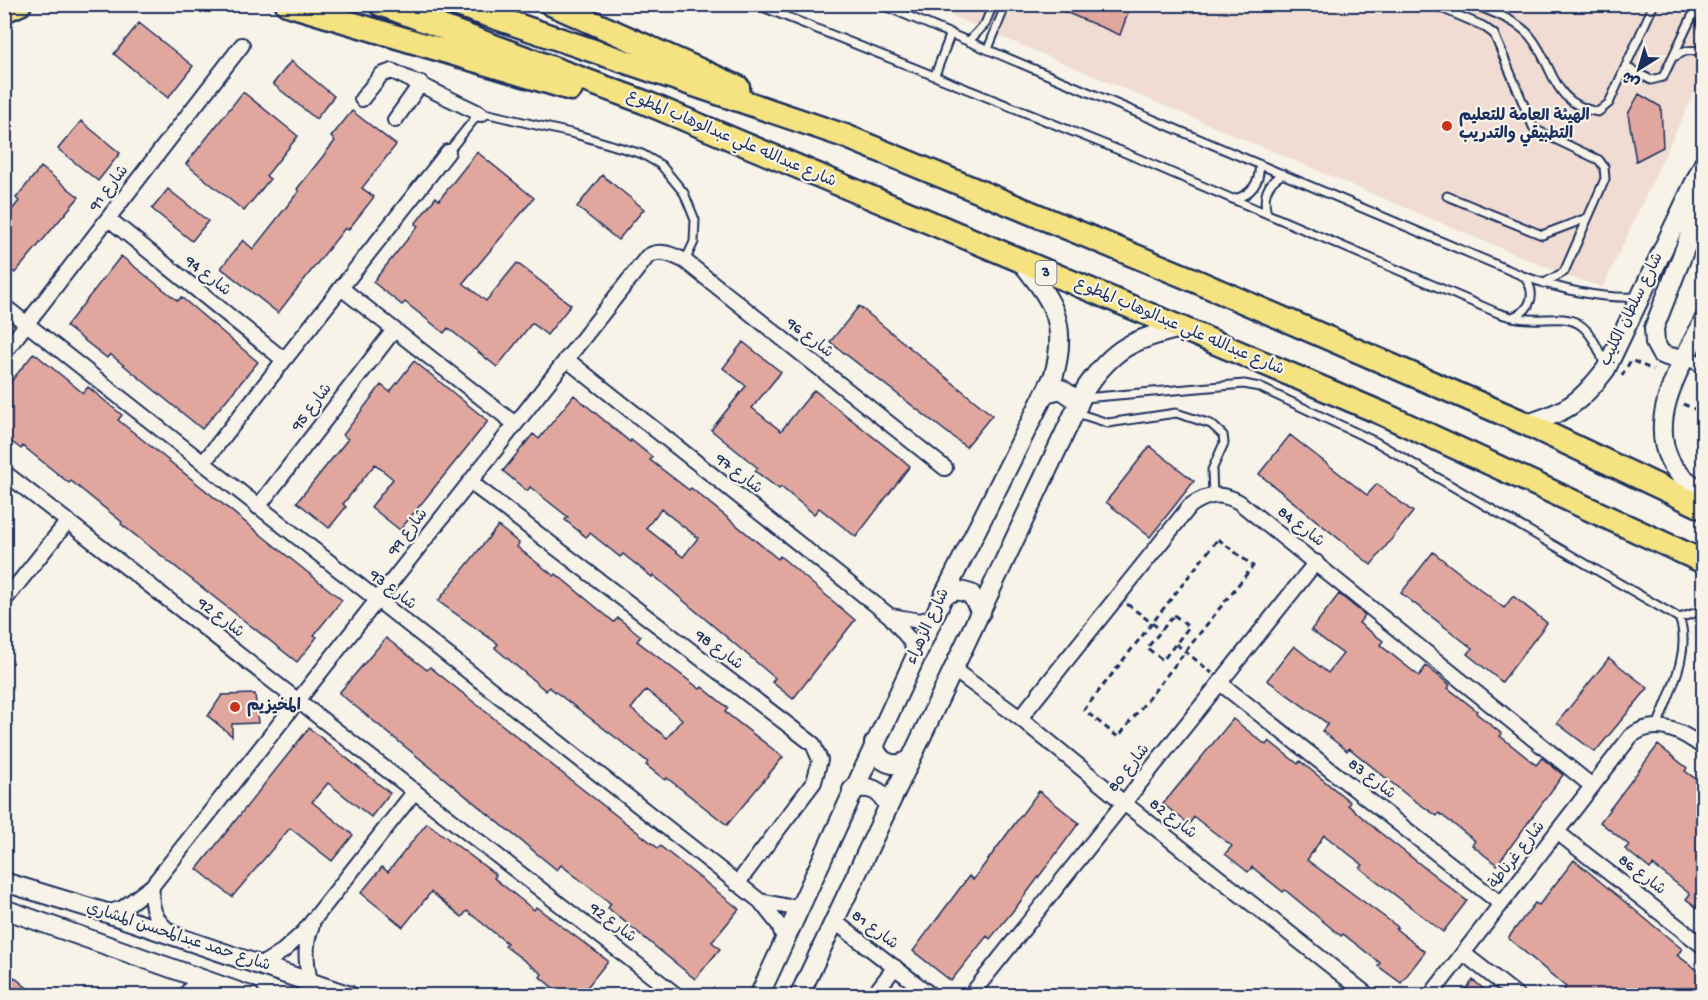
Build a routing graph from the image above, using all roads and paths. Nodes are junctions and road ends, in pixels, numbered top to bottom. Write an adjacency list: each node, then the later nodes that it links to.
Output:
1 (20, 4): 16 (main road)
2 (287, 4): 29 (main road)
3 (381, 4): 29 (main road, شارع عبدالله علي عبدالوهاب المطوع / 3)
4 (455, 4): 32 (main road, شارع عبدالله علي عبدالوهاب المطوع)
5 (550, 4): 17 (main road)
6 (573, 4): 17 (lane)
7 (755, 4): 26 (lane)
8 (880, 4): 19 (lane)
9 (993, 4): 20 (lane)
10 (1005, 4): 22 (lane)
11 (1432, 4): 42 (lane)
12 (1473, 4): 15 (lane)
13 (1654, 4): 25 (lane)
14 (1697, 5): 18 (lane); 24 (lane)
15 (1483, 7): 25 (lane)
16 (4, 11)
17 (594, 22): 32 (main road)
18 (1704, 30)
19 (951, 33): 20 (lane); 26 (lane)
20 (969, 41): 22 (lane)
21 (242, 45): 41 (street, شارع 91)
22 (988, 49): 35 (lane)
23 (1704, 50): 24 (lane)
24 (1676, 56): 25 (lane)
25 (1626, 67)
26 (934, 75): 39 (lane)
27 (421, 83): 28 (street); 30 (street); 31 (street)
28 (362, 99)
29 (644, 102): 45 (main road, شارع عبدالله علي عبدالوهاب المطوع / 3)
30 (482, 114): 33 (lane); 44 (lane)
31 (395, 120)
32 (845, 136): 65 (main road, شارع عبدالله علي عبدالوهاب المطوع)
33 (448, 152): 48 (street)
34 (1704, 163): 49 (street, شارع سلطان الكليب)
35 (1259, 164): 36 (lane); 39 (lane)
36 (1283, 174): 40 (lane); 46 (lane)
37 (1704, 190): 57 (street)
38 (1447, 196): 42 (lane)
39 (1233, 199): 40 (lane)
40 (1267, 213): 51 (lane)
41 (108, 219): 53 (street, شارع 91); 59 (street, شارع 94)
42 (1587, 219): 47 (lane)
43 (647, 257): 44 (street, شارع 96); 58 (street, شارع 99)
44 (685, 261): 67 (street, شارع 96)
45 (1022, 263): 54 (main road, شارع عبدالله علي عبدالوهاب المطوع / 3); 62 (street, شارع الزهراء)
46 (1523, 276): 47 (lane); 51 (lane)
47 (1544, 283): 49 (lane)
48 (340, 288): 55 (street); 59 (street)
49 (1640, 297): 61 (street, شارع سلطان الكليب)
50 (4, 306): 53 (street, شارع 93)
51 (1510, 317): 61 (lane)
52 (1704, 320): 57 (street)
53 (28, 324): 56 (street, شارع 91); 66 (street, شارع 93)
54 (1180, 328): 63 (street); 76 (main road, شارع عبدالله علي عبدالوهاب المطوع / 3)
55 (394, 330): 64 (street); 72 (street, شارع 95)
56 (4, 353)
57 (1686, 357): 60 (street); 70 (street)
58 (566, 359): 64 (street, شارع 99); 83 (street, شارع 97)
59 (284, 360): 66 (street)
60 (1704, 366)
61 (1606, 369): 65 (street, شارع سلطان الكليب)
62 (1045, 393): 63 (street); 77 (street, شارع الزهراء)
63 (1080, 402): 71 (lane); 82 (street); 85 (lane)
64 (515, 424): 69 (street, شارع 99)
65 (1527, 424): 73 (main road, شارع عبدالله علي عبدالوهاب المطوع)
66 (203, 463): 72 (street, شارع 93)
67 (945, 468)
68 (4, 472): 74 (street, شارع 92)
69 (470, 482): 79 (street, شارع 99); 105 (street, شارع 98)
70 (1704, 493)
71 (1213, 495): 75 (street, شارع 84); 78 (street)
72 (258, 507): 79 (street, شارع 93)
73 (1704, 508)
74 (68, 521): 80 (street); 93 (street, شارع 92)
75 (1316, 562): 92 (street, شارع 80); 99 (street, شارع 84)
76 (1704, 562)
77 (944, 595): 82 (street); 84 (street, شارع الزهراء)
78 (1116, 597): 86 (path); 94 (street)
79 (377, 600): 93 (street, شارع 99); 105 (street, شارع 93)
80 (4, 601)
81 (1704, 610): 85 (lane)
82 (981, 612): 91 (street)
83 (890, 616): 84 (street, شارع 97); 90 (street, شارع 97)
84 (933, 617): 90 (street, شارع الزهراء)
85 (1679, 618): 95 (lane)
86 (1152, 623): 87 (path); 89 (path); 89 (path)
87 (1161, 630): 88 (path); 88 (path)
88 (1176, 644): 89 (path)
89 (1185, 652): 92 (path)
90 (916, 654): 96 (street, شارع الزهراء)
91 (954, 670): 94 (street, شارع 82); 98 (street)
92 (1220, 683): 102 (street, شارع 80); 110 (street, شارع 83)
93 (298, 700): 101 (street, شارع 92); 106 (street, شارع 99)
94 (1020, 718): 102 (street, شارع 82)
95 (1657, 727): 97 (street); 99 (street, شارع غرناطة)
96 (874, 743): 98 (street); 100 (street, شارع الزهراء)
97 (1704, 748)
98 (912, 759): 103 (street)
99 (1592, 786): 104 (street, شارع غرناطة)
100 (852, 790): 103 (street); 109 (street, شارع الزهراء)
101 (415, 791): 113 (street); 123 (street, شارع 92)
102 (1124, 803): 131 (street, شارع 80); 132 (street, شارع 82)
103 (888, 807): 114 (street)
104 (1557, 832): 110 (street, شارع غرناطة); 117 (street, شارع 86)
105 (736, 884): 108 (street, شارع 93)
106 (152, 886): 112 (street, شارع 99); 115 (street)
107 (9, 887): 112 (street, شارع حمد عبدالمحسن المشاري)
108 (760, 901): 109 (street, شارع 93); 116 (street, شارع 93)
109 (800, 904): 116 (street, شارع الزهراء)
110 (1501, 904): 118 (street, شارع غرناطة)
111 (7, 909): 121 (street, شارع حمد عبدالمحسن المشاري)
112 (107, 913): 115 (street, شارع حمد عبدالمحسن المشاري)
113 (314, 919): 119 (street); 122 (street)
114 (834, 921): 120 (street, شارع 81); 128 (street)
115 (175, 936): 119 (street, شارع حمد عبدالمحسن المشاري)
116 (784, 939): 127 (street, شارع الزهراء)
117 (1704, 947)
118 (1463, 953): 133 (street, شارع غرناطة); 134 (street)
119 (261, 965): 122 (street, شارع حمد عبدالمحسن المشاري)
120 (895, 967): 129 (street, شارع 81); 130 (street, شارع 81)
121 (198, 978): 124 (street); 125 (street, شارع حمد عبدالمحسن المشاري)
122 (310, 982): 126 (street, شارع حمد عبدالمحسن المشاري)
123 (675, 994)
124 (185, 996)
125 (250, 996)
126 (350, 996)
127 (759, 996)
128 (799, 996)
129 (873, 996)
130 (932, 996)
131 (970, 996)
132 (1369, 996)
133 (1430, 996)
134 (1518, 996)

